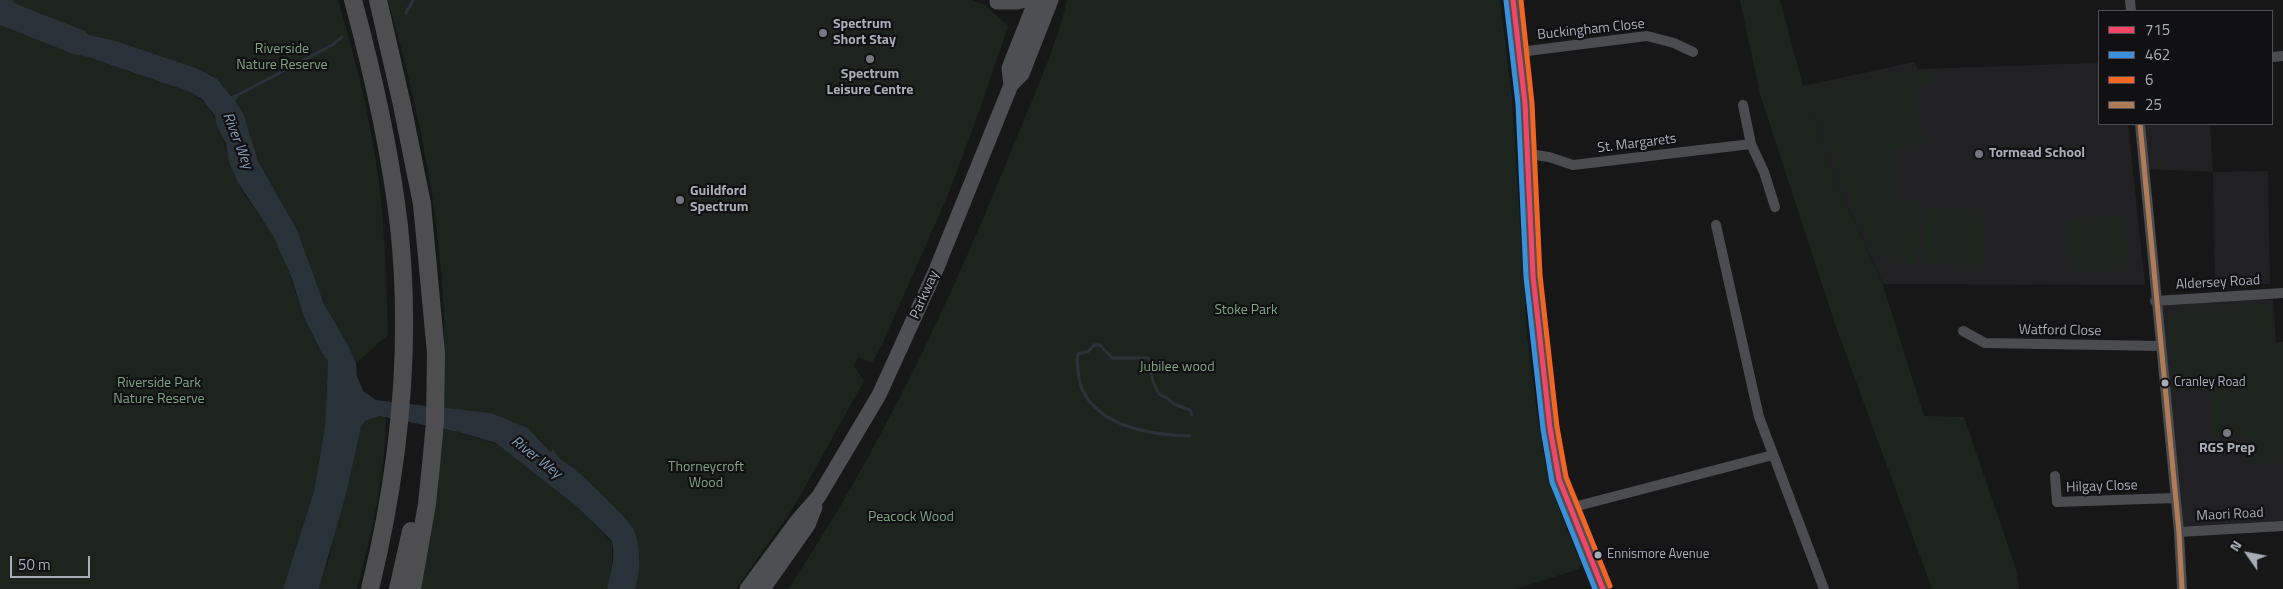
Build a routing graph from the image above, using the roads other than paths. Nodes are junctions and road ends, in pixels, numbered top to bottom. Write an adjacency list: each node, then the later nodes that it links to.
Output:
1 (353, 0): 29 (highway)
2 (378, 0): 21 (highway)
3 (1026, 0): 7 (main road)
4 (1036, 0): 10 (main road, Parkway)
5 (1051, 0): 10 (main road, Parkway)
6 (1513, 0): 8 (main road)
7 (997, 2)
8 (1519, 52): 9 (street, Buckingham Close); 14 (main road)
9 (1693, 52)
10 (1011, 85): 24 (main road, Parkway)
11 (1743, 105): 13 (street)
12 (2140, 125): 18 (street)
13 (1750, 144): 14 (street, St. Margarets); 15 (street)
14 (1528, 154): 26 (main road)
15 (1775, 207)
16 (1716, 225): 22 (street)
17 (2283, 293): 18 (street, Aldersey Road)
18 (2155, 301): 20 (street)
19 (1963, 331): 20 (street, Watford Close)
20 (2160, 346): 25 (street)
21 (428, 450): 30 (highway); 31 (highway)
22 (1773, 455): 26 (street); 35 (street)
23 (2055, 476): 25 (street, Hilgay Close)
24 (819, 496): 32 (main road, Parkway); 33 (main road, Parkway)
25 (2174, 498): 28 (street)
26 (1570, 508): 34 (main road)
27 (2283, 526): 28 (street, Maori Road)
28 (2179, 532): 36 (street)
29 (370, 589)
30 (398, 589)
31 (412, 589)
32 (747, 589)
33 (763, 589)
34 (1603, 589)
35 (1824, 589)
36 (2182, 589)

